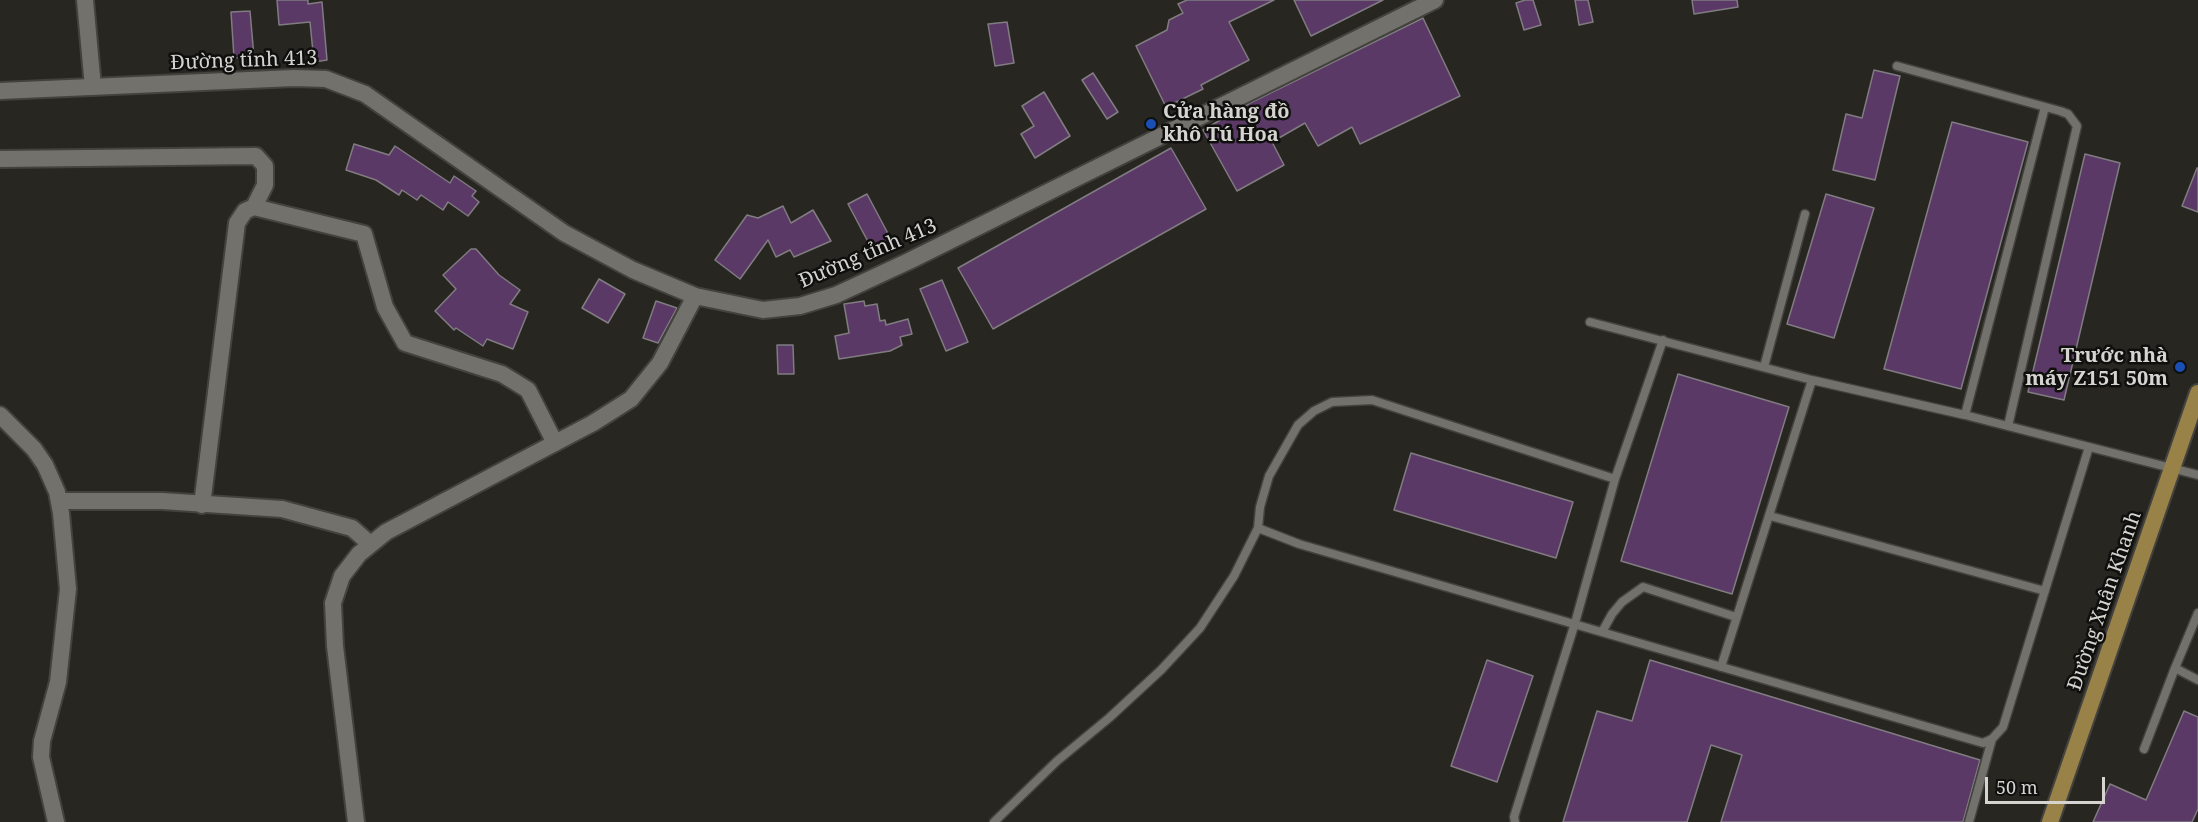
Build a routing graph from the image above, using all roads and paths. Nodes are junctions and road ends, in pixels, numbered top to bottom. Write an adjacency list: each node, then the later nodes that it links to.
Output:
1 (85, 0): 4 (street)
2 (1435, 0): 10 (street, Đường tỉnh 413)
3 (1897, 66): 6 (lane)
4 (93, 87): 5 (street, Đường tỉnh 413); 10 (street, Đường tỉnh 413)
5 (0, 91)
6 (2045, 107): 17 (lane); 18 (lane)
7 (0, 159): 8 (street)
8 (254, 207): 19 (street); 25 (street)
9 (1805, 214): 13 (lane)
10 (694, 296): 19 (street)
11 (1590, 322): 12 (lane)
12 (1663, 340): 13 (lane); 23 (lane)
13 (1764, 367): 14 (lane)
14 (1812, 380): 17 (lane); 26 (lane)
15 (2198, 393): 21 (main road, Đường Xuân Khanh)
16 (0, 414): 24 (street)
17 (1965, 415): 18 (lane)
18 (2008, 426): 20 (lane)
19 (555, 443): 28 (street)
20 (2089, 447): 21 (lane); 29 (lane)
21 (2173, 470): 22 (lane); 44 (main road, Đường Xuân Khanh)
22 (2198, 475)
23 (1615, 478): 27 (lane); 32 (lane)
24 (59, 501): 25 (street); 39 (street)
25 (202, 505): 28 (street)
26 (1770, 516): 29 (lane); 31 (lane)
27 (1258, 528): 32 (lane); 41 (lane)
28 (369, 543): 40 (street)
29 (2045, 591): 37 (lane)
30 (2198, 613): 35 (lane)
31 (1737, 617): 33 (lane); 34 (lane)
32 (1575, 623): 33 (lane); 42 (lane)
33 (1602, 632): 34 (lane)
34 (1721, 668): 37 (lane)
35 (2175, 668): 36 (lane); 38 (lane)
36 (2198, 680)
37 (1992, 739): 43 (lane)
38 (2144, 749)
39 (56, 822)
40 (356, 822)
41 (994, 822)
42 (1515, 822)
43 (1970, 822)
44 (2050, 822)

